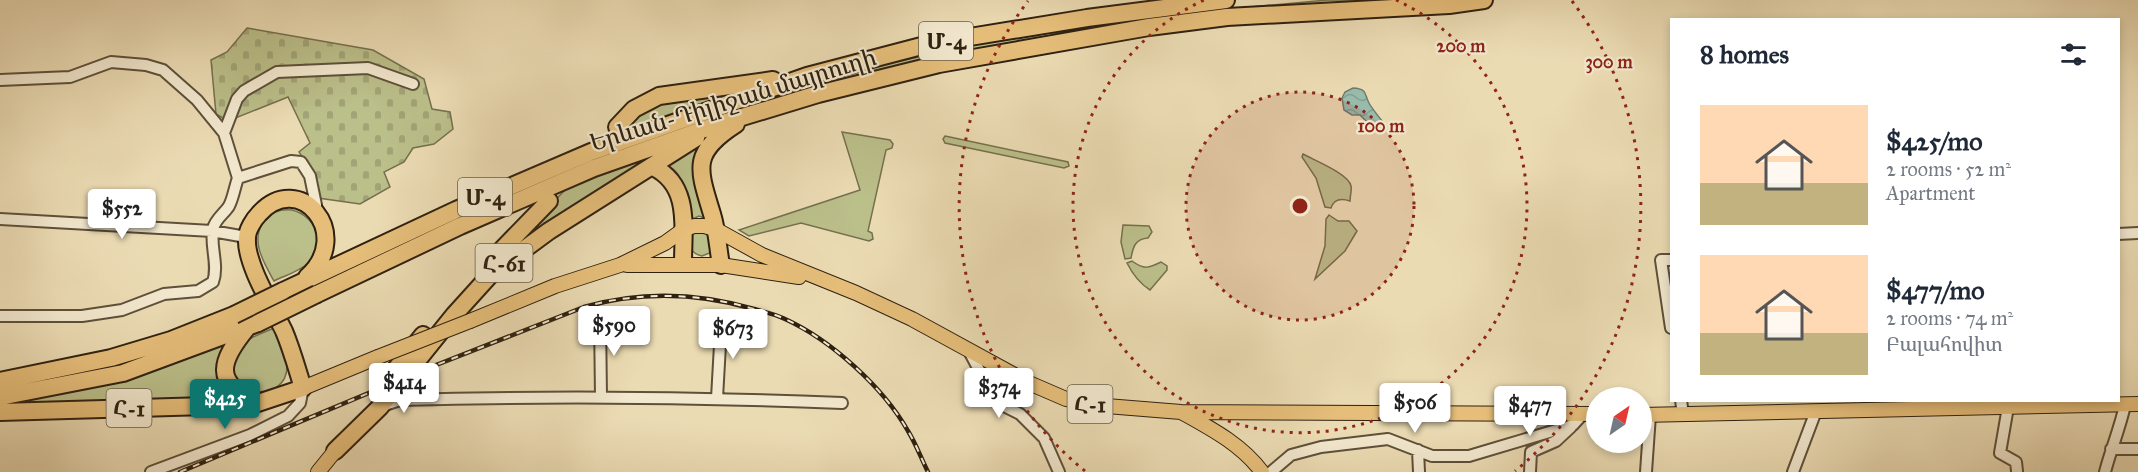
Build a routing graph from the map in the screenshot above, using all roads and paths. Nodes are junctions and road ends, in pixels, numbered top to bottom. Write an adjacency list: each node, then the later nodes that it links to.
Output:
1 (1226, 0): 3 (highway, Երևան-Դիլիջան մայրուղի / Մ-4)
2 (1484, 0): 6 (highway, Երևան-Դիլիջան մայրուղի / Մ-4)
3 (807, 76): 8 (highway); 26 (highway, Երևան-Դիլիջան մայրուղի / Մ-4)
4 (0, 80): 9 (street)
5 (413, 84): 9 (street)
6 (755, 114): 7 (highway, Երևան-Դիլիջան մայրուղի / Մ-4); 15 (highway)
7 (716, 125): 10 (highway, Հ-61); 31 (highway, Երևան-Դիլիջան մայրուղի / Մ-4, bridge)
8 (617, 127)
9 (224, 134): 11 (street)
10 (653, 167): 16 (highway); 33 (highway, Հ-61)
11 (238, 178): 13 (street); 17 (street)
12 (549, 201): 57 (highway, Հ-61)
13 (311, 207): 20 (highway); 26 (highway)
14 (0, 219): 17 (street)
15 (715, 229): 16 (main road, Հ-1); 24 (highway); 25 (main road, Հ-1)
16 (683, 230): 22 (highway); 23 (main road, Հ-1)
17 (212, 231): 20 (street); 28 (street)
18 (2138, 233): 19 (street)
19 (2120, 234)
20 (246, 237): 35 (highway)
21 (1666, 260): 27 (street)
22 (683, 263): 23 (main road, Հ-1); 24 (main road, Հ-1)
23 (620, 265): 35 (main road, Հ-1, bridge)
24 (721, 265): 25 (main road, Հ-1)
25 (822, 280): 32 (main road, Հ-1)
26 (301, 282): 34 (highway, Երևան-Դիլիջան մայրուղի / Մ-4, bridge)
27 (1670, 314)
28 (0, 316)
29 (600, 318): 37 (street)
30 (724, 321): 38 (street)
31 (253, 326): 36 (highway, Երևան-Դիլիջան մայրուղի / Մ-4); 41 (highway)
32 (969, 351): 48 (main road, Հ-1); 62 (street)
33 (411, 368): 39 (street); 44 (highway, Հ-61)
34 (0, 381)
35 (303, 388): 41 (highway, Հ-1); 60 (street)
36 (0, 397)
37 (601, 397): 38 (street); 39 (street)
38 (717, 398): 42 (street)
39 (424, 399): 44 (street)
40 (1681, 402): 51 (street)
41 (258, 403): 47 (highway, Հ-1)
42 (842, 403)
43 (2131, 404): 45 (main road); 54 (street)
44 (380, 407): 57 (highway, Հ-61)
45 (2008, 407): 46 (main road); 59 (street)
46 (1816, 411): 51 (main road); 68 (street)
47 (0, 412)
48 (1182, 412): 49 (main road, Հ-1); 63 (main road)
49 (1586, 414)
50 (1652, 415): 51 (main road)
51 (1683, 415)
52 (1586, 417): 53 (street)
53 (1573, 425): 56 (street); 66 (street)
54 (2111, 449): 55 (street); 69 (street)
55 (2138, 449)
56 (1418, 450): 64 (street); 65 (street)
57 (335, 451): 61 (main road, Հ-61)
58 (1646, 453): 67 (street)
59 (2017, 471)
60 (151, 472)
61 (318, 472)
62 (1059, 472)
63 (1262, 472)
64 (1271, 472)
65 (1419, 472)
66 (1530, 472)
67 (1646, 472)
68 (1793, 472)
69 (2105, 472)

